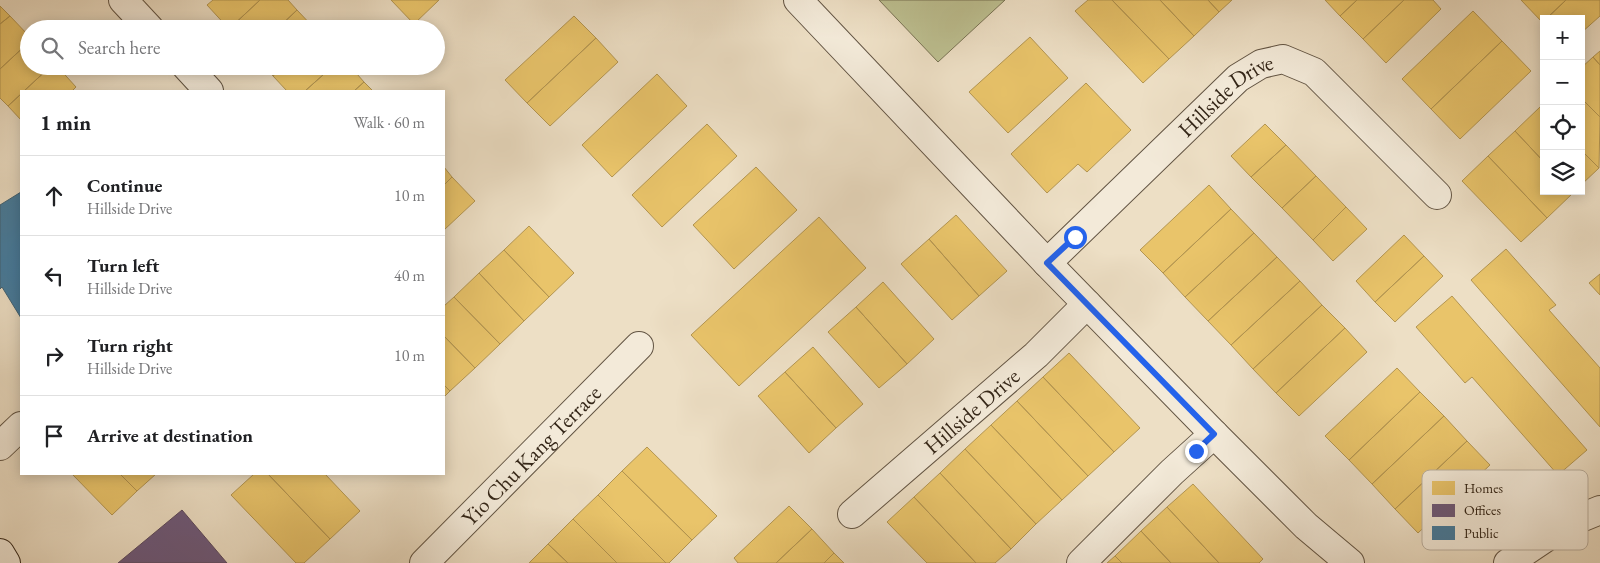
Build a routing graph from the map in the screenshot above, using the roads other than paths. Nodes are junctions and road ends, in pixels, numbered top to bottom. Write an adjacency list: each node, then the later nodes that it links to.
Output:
1 (123, 0): 3 (street)
2 (798, 0): 7 (street)
3 (142, 20)
4 (195, 75): 5 (street)
5 (209, 90)
6 (1437, 195): 7 (street, Hillside Drive)
7 (1047, 263): 8 (street)
8 (1087, 304): 11 (street); 14 (street, Hillside Drive)
9 (639, 346): 19 (street, Yio Chu Kang Terrace)
10 (20, 427): 12 (street)
11 (1214, 434): 20 (street); 21 (street)
12 (0, 446)
13 (1600, 510): 15 (street)
14 (852, 514)
15 (1588, 515)
16 (1527, 550): 22 (street)
17 (0, 553): 18 (street)
18 (6, 563)
19 (424, 563)
20 (1082, 563)
21 (1350, 563)
22 (1508, 563)

